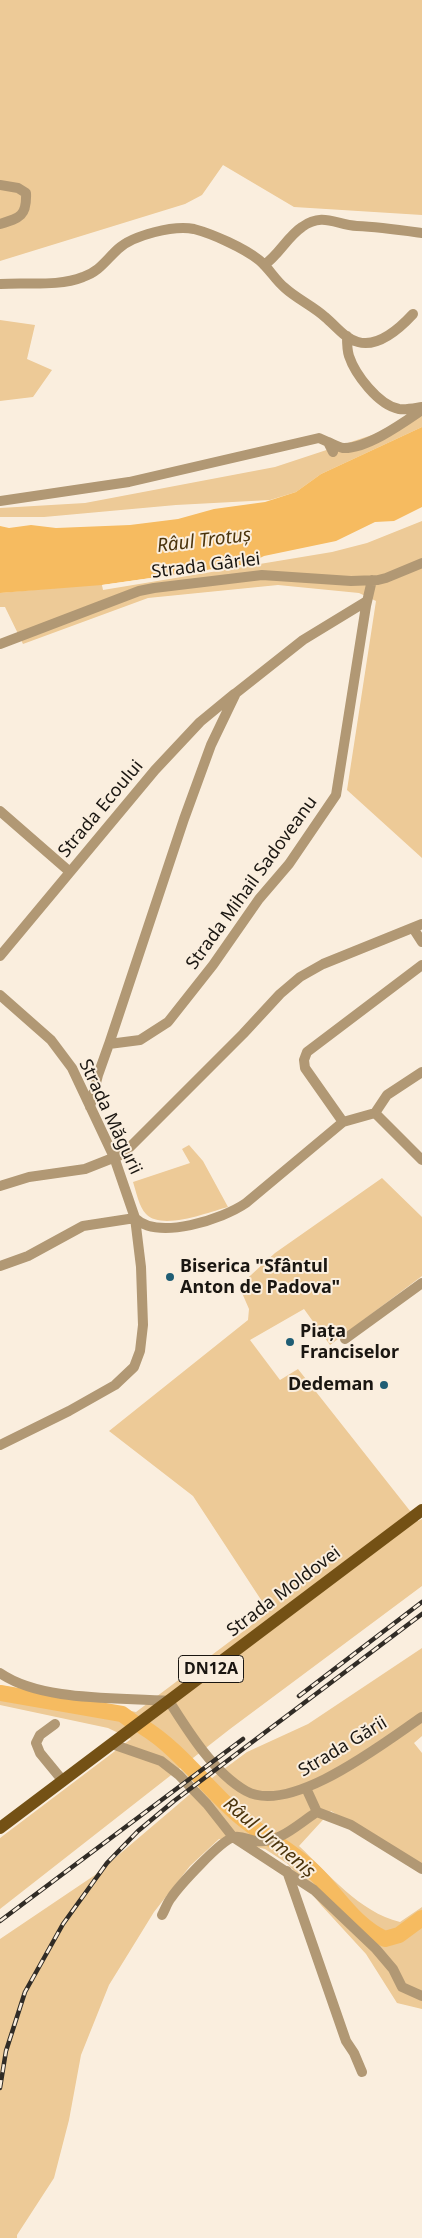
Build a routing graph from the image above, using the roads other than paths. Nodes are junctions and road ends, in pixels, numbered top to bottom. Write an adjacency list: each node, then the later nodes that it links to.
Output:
1 (0, 185): 2 (street)
2 (0, 224)
3 (422, 232): 4 (street)
4 (264, 265): 5 (street); 7 (street)
5 (0, 284)
6 (413, 314): 7 (street)
7 (347, 336): 8 (street)
8 (422, 408): 9 (street)
9 (328, 442): 10 (street); 11 (street)
10 (333, 452)
11 (0, 501)
12 (422, 563): 13 (street, Strada Gârlei)
13 (372, 580): 14 (street, Strada Mihail Sadoveanu); 15 (street, Strada Gârlei)
14 (367, 601): 16 (street); 24 (street, Strada Mihail Sadoveanu)
15 (0, 644)
16 (236, 693): 18 (street, Strada Ecoului); 24 (street)
17 (0, 811): 18 (street)
18 (70, 872): 21 (street, Strada Ecoului)
19 (417, 926): 20 (street); 29 (street)
20 (422, 942)
21 (0, 956)
22 (422, 965): 28 (street)
23 (0, 994): 26 (street, Strada Măgurii)
24 (109, 1044): 26 (street)
25 (422, 1072): 27 (street)
26 (90, 1107): 29 (street, Strada Măgurii)
27 (375, 1113): 28 (street); 30 (street)
28 (343, 1122): 32 (street)
29 (114, 1157): 31 (street); 32 (street, Strada Măgurii)
30 (422, 1160)
31 (0, 1186)
32 (136, 1218): 33 (street); 36 (street, Strada Măgurii)
33 (0, 1266)
34 (422, 1283): 35 (street)
35 (345, 1339)
36 (0, 1445)
37 (422, 1510): 39 (main road, Strada Moldovei / DN12A)
38 (0, 1673): 39 (street)
39 (169, 1702): 42 (main road, Strada Moldovei / DN12A); 44 (street, Strada Gării)
40 (422, 1717): 44 (street, Strada Gării)
41 (55, 1724): 43 (street)
42 (112, 1744): 43 (main road, Strada Moldovei / DN12A); 47 (street)
43 (63, 1781): 46 (main road, Strada Moldovei / DN12A)
44 (306, 1788): 45 (street)
45 (317, 1812): 47 (street); 48 (street)
46 (0, 1828)
47 (232, 1837): 49 (street); 50 (street)
48 (422, 1869)
49 (288, 1871): 51 (street); 52 (street)
50 (162, 1915)
51 (422, 1996)
52 (362, 2072)

